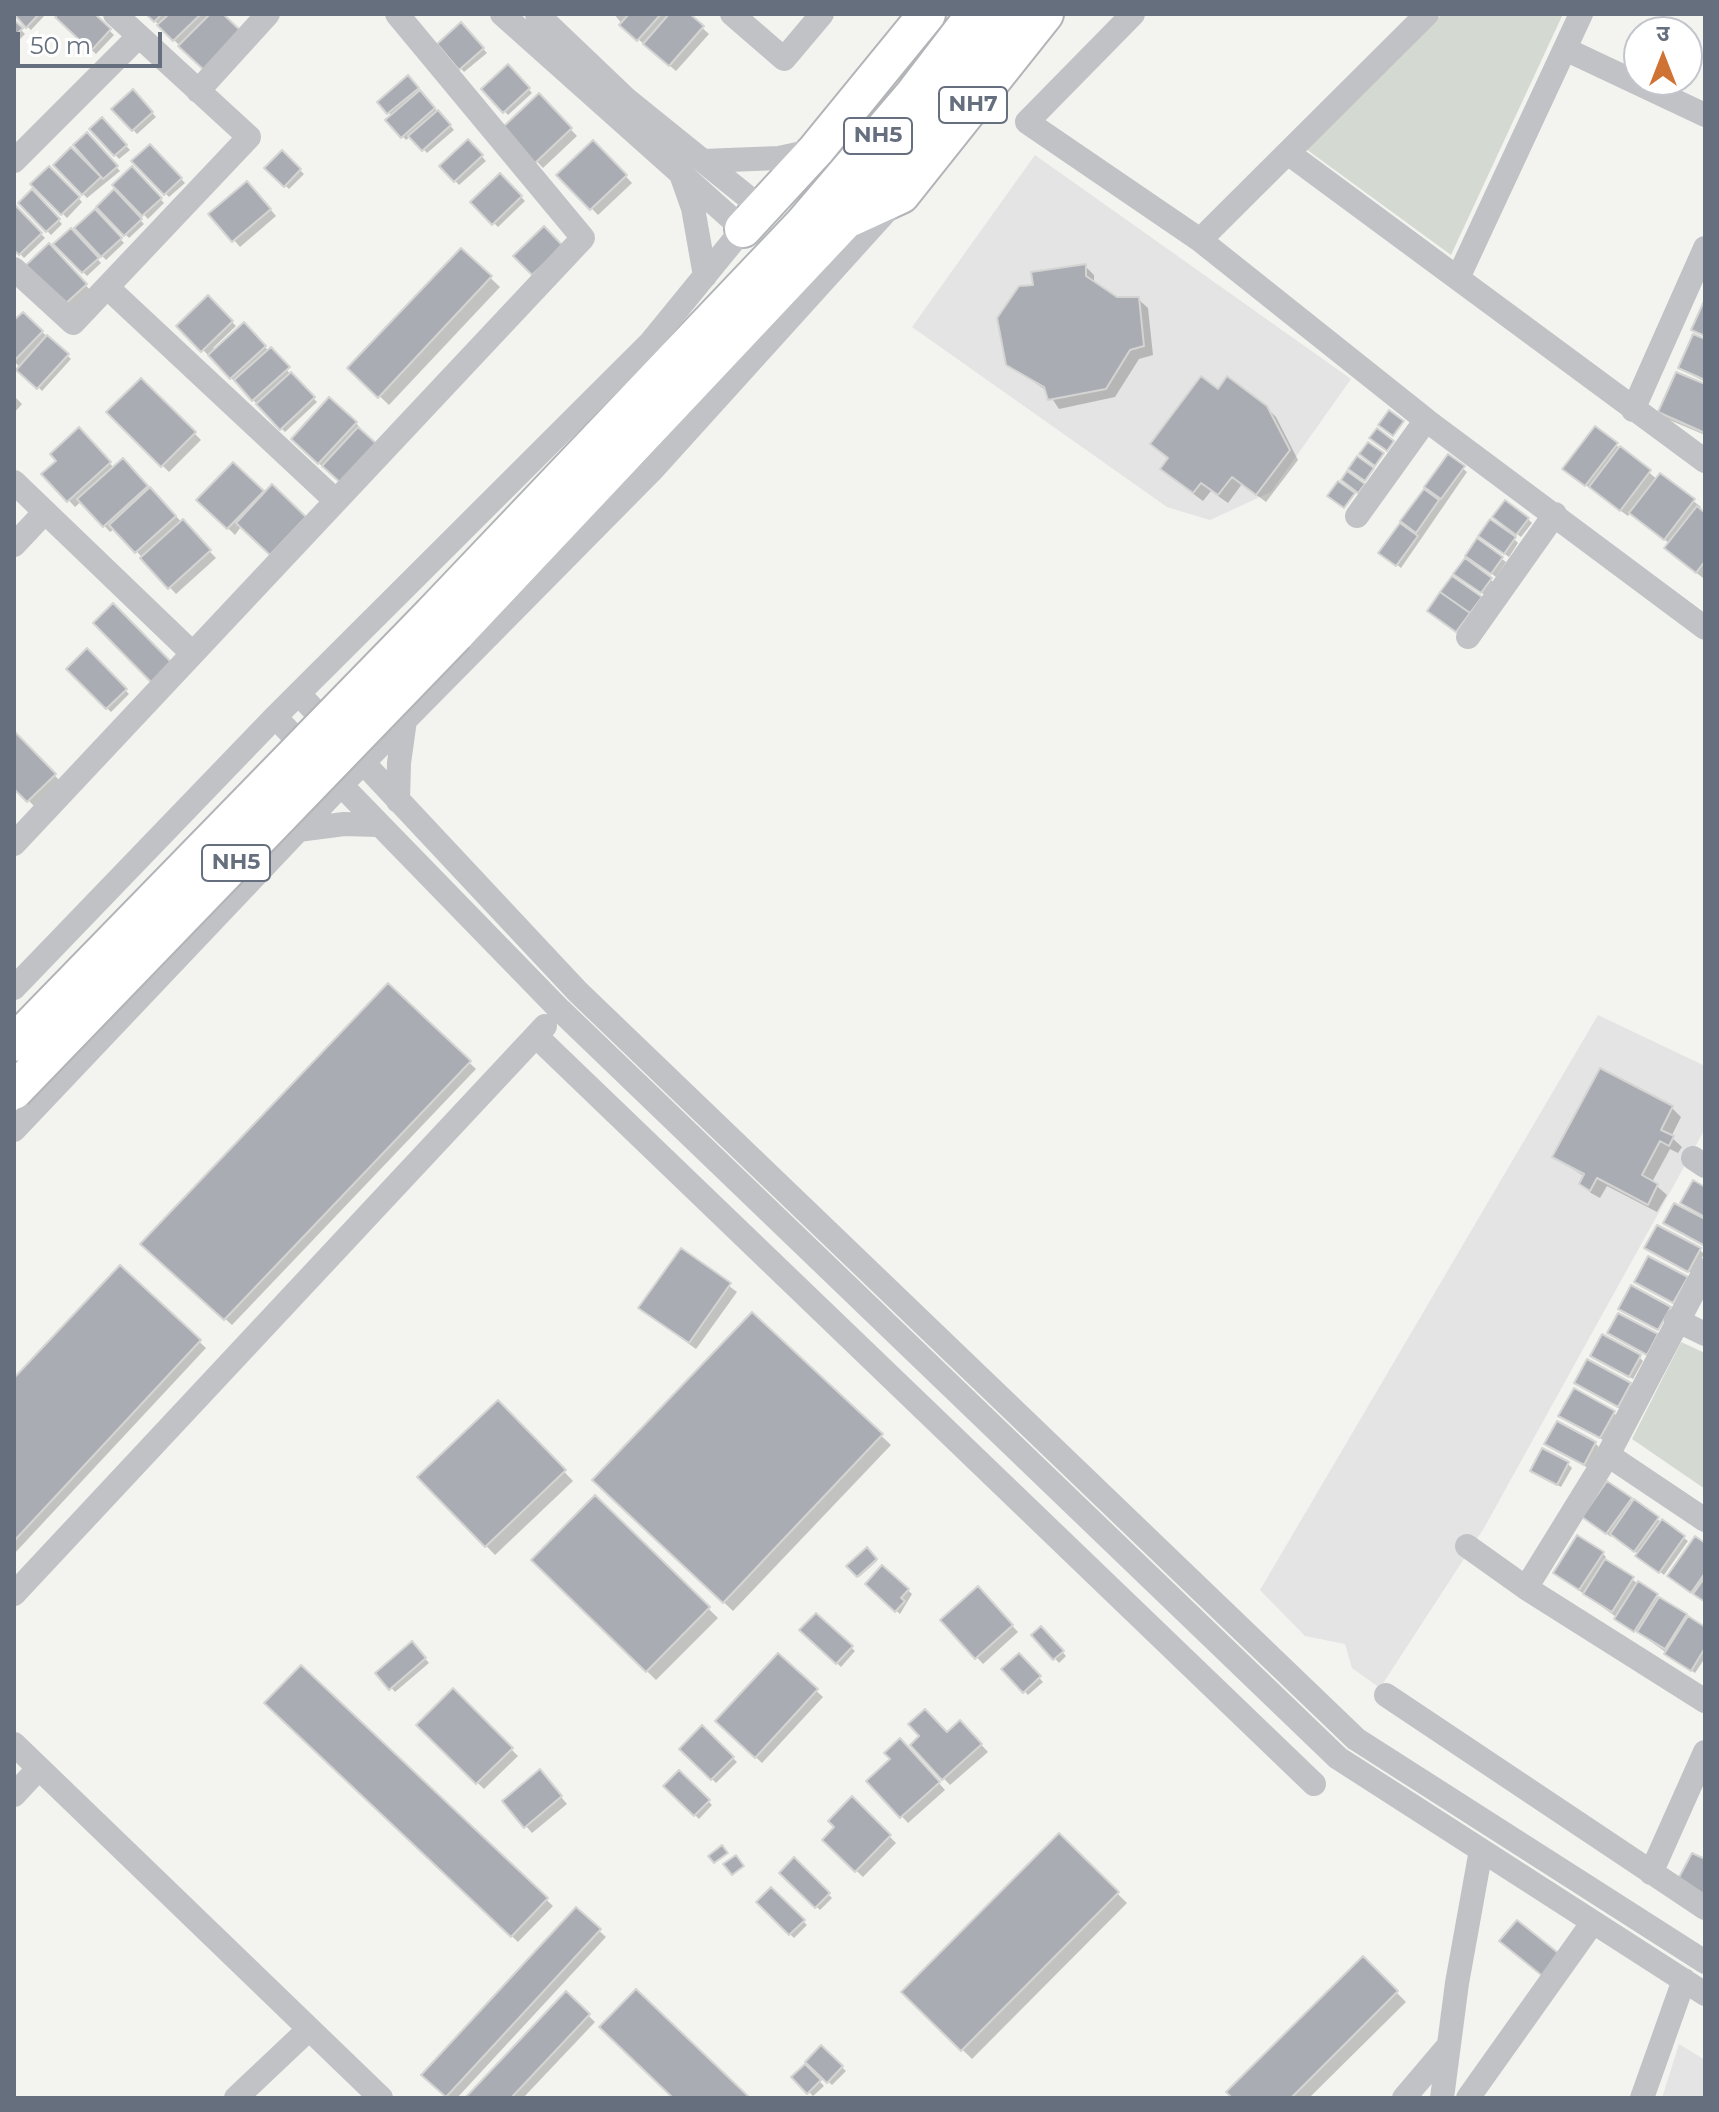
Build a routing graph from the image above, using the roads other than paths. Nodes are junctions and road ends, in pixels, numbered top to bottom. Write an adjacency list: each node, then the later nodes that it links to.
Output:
1 (115, 14): 15 (street)
2 (268, 14): 17 (street)
3 (397, 14): 37 (street)
4 (502, 14): 23 (street)
5 (537, 14): 22 (street)
6 (732, 14): 7 (street)
7 (822, 14)
8 (927, 14): 19 (highway)
9 (975, 14): 43 (highway, NH5)
10 (1012, 14): 26 (highway, NH5)
11 (1045, 14): 24 (highway, NH7)
12 (1133, 14): 27 (street)
13 (1427, 14): 20 (street)
14 (1581, 14): 16 (street)
15 (139, 36): 17 (street); 21 (street)
16 (1565, 49): 18 (street); 31 (street)
17 (198, 91): 32 (street)
18 (1705, 115)
19 (816, 150): 22 (street); 25 (highway)
20 (1288, 153): 27 (street); 31 (street)
21 (14, 161)
22 (703, 161): 25 (street)
23 (682, 176): 25 (street); 30 (street)
24 (901, 195): 26 (highway, NH7); 42 (street)
25 (752, 218): 30 (street)
26 (846, 220): 42 (highway, NH5)
27 (1200, 240): 34 (street)
28 (1705, 248): 33 (street)
29 (14, 269): 32 (street)
30 (705, 276): 47 (street)
31 (1458, 278): 33 (street)
32 (107, 287): 37 (street)
33 (1633, 410): 35 (street)
34 (1426, 420): 39 (street); 40 (street)
35 (1705, 461)
36 (14, 482): 38 (street)
37 (335, 500): 46 (street)
38 (45, 512): 41 (street); 46 (street)
39 (1555, 514): 44 (street); 45 (street)
40 (1357, 516)
41 (14, 545)
42 (546, 556): 43 (highway, NH5); 49 (street)
43 (444, 624): 60 (highway, NH5, bridge); 61 (highway, NH5, bridge)
44 (1705, 628)
45 (1468, 637)
46 (192, 653): 55 (street)
47 (299, 694): 48 (street); 50 (street)
48 (275, 717): 51 (street); 56 (street)
49 (405, 720): 50 (street); 52 (street)
50 (364, 762): 51 (street); 52 (street)
51 (342, 784): 53 (street); 54 (street)
52 (398, 801): 57 (street)
53 (377, 825): 54 (street); 58 (street)
54 (298, 830): 62 (street)
55 (14, 844)
56 (14, 988)
57 (578, 992): 58 (street); 82 (street)
58 (560, 1010): 59 (street); 78 (street)
59 (536, 1036): 70 (street); 76 (street)
60 (14, 1043)
61 (14, 1091)
62 (14, 1130)
63 (1705, 1270): 64 (street)
64 (1676, 1320): 65 (street); 66 (street)
65 (1705, 1334)
66 (1608, 1455): 67 (street); 69 (street)
67 (1705, 1520)
68 (1467, 1546): 69 (street)
69 (1526, 1588): 72 (street)
70 (14, 1594)
71 (1386, 1695): 79 (street)
72 (1705, 1701)
73 (14, 1744): 75 (street)
74 (1705, 1752): 79 (street)
75 (39, 1768): 77 (street); 85 (street)
76 (1314, 1784)
77 (14, 1795)
78 (1481, 1850): 81 (street); 86 (street)
79 (1651, 1873): 80 (street)
80 (1705, 1908)
81 (1593, 1922): 83 (street); 91 (street)
82 (1705, 1962)
83 (1684, 1980): 84 (street); 92 (street)
84 (1705, 1994)
85 (308, 2030): 87 (street); 88 (street)
86 (1449, 2045): 89 (street); 90 (street)
87 (236, 2098)
88 (381, 2098)
89 (1404, 2098)
90 (1442, 2098)
91 (1468, 2098)
92 (1642, 2098)

